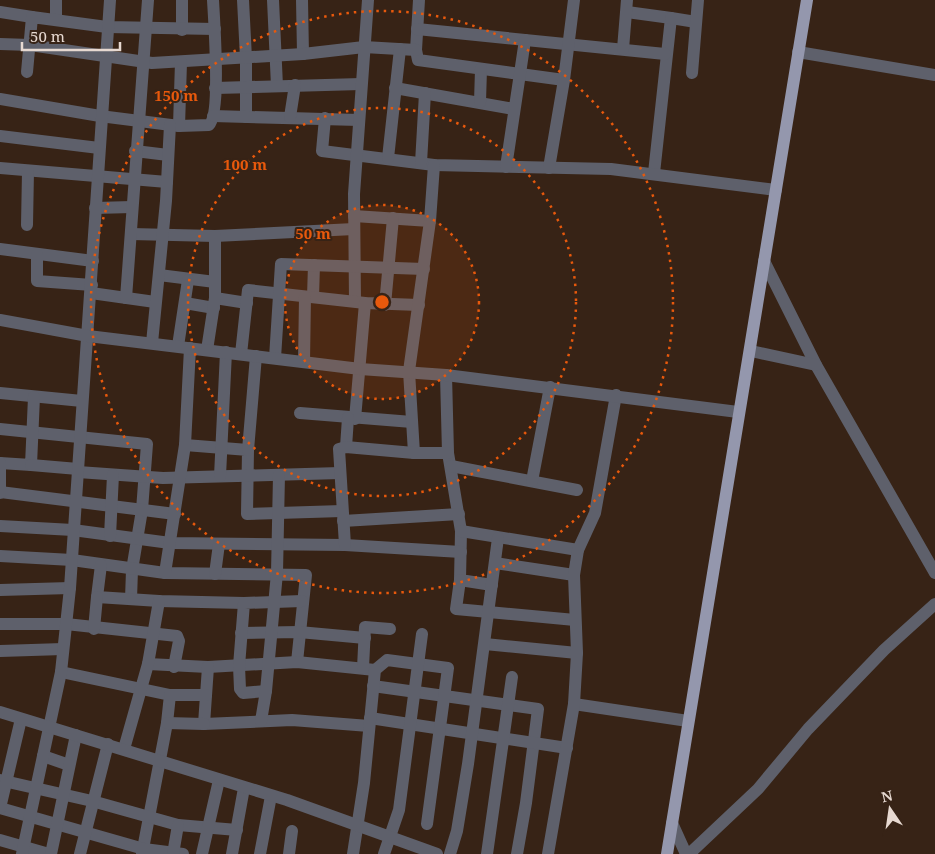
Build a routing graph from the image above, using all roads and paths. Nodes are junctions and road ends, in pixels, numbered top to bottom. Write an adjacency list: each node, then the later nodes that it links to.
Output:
1 (56, 0): 18 (street)
2 (110, 0): 20 (street)
3 (148, 0): 21 (street)
4 (182, 0): 23 (street)
5 (213, 0): 22 (street)
6 (243, 0): 38 (street)
7 (273, 0): 36 (street)
8 (302, 0): 34 (street)
9 (368, 0): 29 (street)
10 (419, 0): 24 (street)
11 (574, 0): 28 (street)
12 (698, 0): 19 (street)
13 (807, 0): 33 (main road)
14 (627, 6): 17 (street); 31 (street)
15 (0, 12): 16 (street)
16 (32, 17): 18 (street); 27 (street)
17 (671, 18): 19 (street); 35 (street)
18 (56, 19): 20 (street)
19 (696, 22): 44 (street)
20 (107, 27): 21 (street); 37 (street)
21 (146, 29): 23 (street); 40 (street)
22 (215, 29): 23 (street); 39 (street)
23 (182, 30)
24 (417, 30): 25 (street); 32 (street)
25 (525, 40): 28 (street); 45 (street)
26 (0, 44): 27 (street)
27 (30, 45): 37 (street); 43 (street)
28 (568, 45): 31 (street); 47 (street)
29 (364, 47): 30 (street); 34 (street); 48 (street)
30 (400, 48): 32 (street); 53 (street)
31 (622, 49): 35 (street)
32 (416, 50): 42 (street)
33 (798, 52): 46 (street); 81 (main road)
34 (303, 54): 36 (street)
35 (665, 54): 77 (street)
36 (274, 56): 38 (street); 50 (street)
37 (106, 57): 40 (street); 58 (street)
38 (246, 58): 39 (street); 51 (street)
39 (216, 59): 41 (street); 52 (street)
40 (143, 62): 41 (street); 64 (street)
41 (181, 62): 65 (street)
42 (481, 69): 45 (street); 56 (street)
43 (27, 72)
44 (692, 73)
45 (520, 74): 47 (street); 57 (street)
46 (935, 75)
47 (564, 80): 75 (street)
48 (361, 84): 49 (street); 63 (street)
49 (295, 85): 50 (street); 61 (street)
50 (277, 86): 51 (street)
51 (246, 87): 52 (street); 60 (street)
52 (215, 88): 59 (street)
53 (395, 88): 54 (street); 71 (street)
54 (425, 93): 56 (street); 72 (street)
55 (0, 99): 58 (street)
56 (480, 102): 57 (street)
57 (514, 109): 73 (street)
58 (100, 116): 64 (street); 67 (street)
59 (213, 116): 60 (street); 65 (street)
60 (246, 117): 61 (street)
61 (290, 117): 62 (street)
62 (325, 118): 63 (street); 70 (street)
63 (359, 120): 70 (street)
64 (139, 121): 65 (street); 68 (street)
65 (174, 126): 69 (street)
66 (0, 136): 67 (street)
67 (99, 148): 78 (street)
68 (135, 151): 69 (street); 79 (street)
69 (168, 155): 80 (street)
70 (357, 155): 71 (street); 84 (street)
71 (388, 158): 72 (street)
72 (428, 164): 73 (street); 86 (street)
73 (506, 166): 75 (street)
74 (0, 168): 76 (street)
75 (549, 168): 77 (street)
76 (28, 171): 78 (street); 87 (street)
77 (654, 174): 81 (street)
78 (97, 175): 79 (street); 83 (street)
79 (134, 179): 80 (street); 82 (street)
80 (167, 182): 91 (street)
81 (776, 190): 95 (main road)
82 (132, 207): 83 (street); 89 (street)
83 (95, 208): 94 (street)
84 (354, 216): 85 (street); 88 (street)
85 (393, 218): 86 (street); 98 (street)
86 (430, 221): 99 (street)
87 (27, 225)
88 (354, 229): 90 (street); 97 (street)
89 (131, 234): 91 (street); 106 (street)
90 (215, 236): 91 (street); 102 (street)
91 (162, 237): 100 (street)
92 (0, 249): 93 (street)
93 (38, 255): 94 (street); 103 (street)
94 (93, 260): 103 (street)
95 (764, 261): 119 (main road); 125 (street)
96 (314, 265): 97 (street); 104 (street); 105 (street)
97 (355, 265): 98 (street); 108 (street)
98 (390, 267): 99 (street); 112 (street)
99 (424, 269): 113 (street)
100 (159, 275): 101 (street); 107 (street)
101 (188, 280): 102 (street); 109 (street)
102 (215, 282): 110 (street)
103 (91, 289): 106 (street); 115 (street)
104 (278, 293): 105 (street); 111 (street); 123 (street)
105 (309, 297): 108 (street); 124 (street)
106 (126, 298): 107 (street)
107 (155, 302): 116 (street)
108 (360, 302): 112 (street); 126 (street)
109 (185, 303): 110 (street); 117 (street)
110 (215, 303): 111 (street); 118 (street)
111 (247, 303): 121 (street)
112 (385, 304): 113 (street)
113 (418, 305): 127 (street)
114 (0, 320): 115 (street)
115 (88, 336): 116 (street); 133 (street)
116 (152, 343): 117 (street)
117 (184, 347): 118 (street); 141 (street)
118 (207, 350): 120 (street)
119 (751, 350): 125 (street); 134 (main road)
120 (226, 352): 121 (street); 142 (street)
121 (241, 354): 122 (street)
122 (256, 356): 123 (street); 144 (street)
123 (275, 358): 124 (street)
124 (304, 362): 126 (street)
125 (816, 365): 184 (street)
126 (360, 368): 127 (street); 136 (street)
127 (409, 371): 128 (street); 137 (street)
128 (446, 375): 129 (street); 146 (street)
129 (550, 387): 131 (street); 157 (street)
130 (0, 393): 132 (street)
131 (616, 395): 134 (street); 177 (street)
132 (34, 397): 133 (street); 139 (street)
133 (82, 401): 140 (street)
134 (738, 412): 239 (main road)
135 (300, 413): 136 (street)
136 (352, 418): 137 (street); 143 (street)
137 (412, 422): 145 (street)
138 (0, 429): 139 (street)
139 (31, 432): 140 (street); 148 (street)
140 (80, 438): 149 (street); 156 (street)
141 (186, 444): 142 (street); 155 (street)
142 (221, 447): 144 (street); 154 (street)
143 (346, 447): 145 (street); 150 (street)
144 (248, 450): 152 (street)
145 (414, 453): 146 (street)
146 (449, 460): 157 (street); 165 (street)
147 (0, 463): 148 (street); 159 (street)
148 (31, 465): 149 (street)
149 (78, 470): 151 (street); 160 (street)
150 (340, 473): 153 (street); 166 (street)
151 (113, 475): 156 (street); 161 (street)
152 (248, 475): 153 (street); 154 (street); 164 (street)
153 (279, 475): 164 (street)
154 (220, 476): 155 (street)
155 (180, 477): 156 (street); 163 (street)
156 (145, 478): 162 (street)
157 (532, 481): 158 (street)
158 (577, 490)
159 (0, 492): 160 (street)
160 (74, 500): 161 (street); 168 (street)
161 (112, 506): 162 (street); 170 (street)
162 (142, 510): 163 (street); 172 (street)
163 (175, 514): 173 (street)
164 (278, 514): 166 (street); 175 (street)
165 (459, 514): 166 (street); 169 (street)
166 (343, 516): 176 (street)
167 (0, 526): 168 (street)
168 (73, 530): 170 (street); 180 (street)
169 (461, 531): 171 (street); 178 (street)
170 (110, 536): 172 (street)
171 (498, 538): 177 (street); 181 (street)
172 (137, 540): 173 (street); 183 (street)
173 (170, 543): 174 (street); 185 (street)
174 (219, 544): 175 (street); 187 (street)
175 (277, 546): 176 (street); 186 (street)
176 (344, 546): 178 (street)
177 (578, 550): 188 (street)
178 (461, 552): 189 (street)
179 (0, 556): 180 (street)
180 (72, 560): 182 (street); 191 (street)
181 (495, 562): 188 (street); 190 (street)
182 (101, 565): 183 (street); 193 (street)
183 (132, 570): 185 (street); 194 (street)
184 (935, 572)
185 (165, 573): 187 (street)
186 (277, 573): 187 (street); 195 (street); 197 (street)
187 (215, 574)
188 (574, 575): 201 (street)
189 (460, 580): 190 (street); 200 (street)
190 (492, 585): 200 (street)
191 (70, 588): 192 (street); 203 (street)
192 (0, 590)
193 (97, 597): 194 (street); 204 (street)
194 (131, 599): 196 (street)
195 (273, 600): 197 (street); 198 (street); 206 (street)
196 (159, 601): 198 (street); 209 (street)
197 (302, 601): 207 (street)
198 (244, 602): 208 (street)
199 (935, 604): 295 (street)
200 (489, 613): 201 (street); 212 (street)
201 (575, 620): 215 (street)
202 (0, 624): 203 (street)
203 (66, 624): 204 (street); 213 (street)
204 (94, 629): 209 (street)
205 (390, 629): 211 (street)
206 (270, 632): 207 (street); 208 (street); 219 (street)
207 (299, 632): 211 (street); 216 (street)
208 (241, 633): 220 (street)
209 (155, 634): 217 (street); 221 (street)
210 (422, 634): 218 (street)
211 (365, 638): 223 (street)
212 (486, 644): 215 (street); 233 (street)
213 (63, 649): 214 (street); 224 (street)
214 (0, 651)
215 (577, 653): 234 (street)
216 (297, 662): 219 (street); 223 (street)
217 (148, 664): 221 (street); 227 (street)
218 (418, 664): 223 (street); 229 (street); 232 (street)
219 (268, 665): 220 (street); 228 (street)
220 (239, 666): 222 (street); 228 (street)
221 (174, 667): 222 (street)
222 (208, 667): 231 (street)
223 (369, 669): 226 (street)
224 (61, 672): 227 (street); 244 (street)
225 (512, 677): 235 (street)
226 (373, 686): 229 (street); 240 (street)
227 (141, 690): 230 (street); 252 (street)
228 (266, 691): 238 (street)
229 (414, 692): 232 (street); 243 (street)
230 (170, 695): 231 (street); 241 (street)
231 (206, 695): 242 (street)
232 (445, 696): 233 (street); 245 (street)
233 (477, 701): 235 (street); 246 (street)
234 (574, 704): 239 (street); 251 (street)
235 (508, 705): 248 (street); 249 (street)
236 (0, 712): 237 (street)
237 (21, 719): 244 (street); 256 (street)
238 (261, 721): 240 (street); 242 (street)
239 (688, 721): 266 (main road)
240 (370, 722): 243 (street); 270 (street)
241 (167, 723): 242 (street); 254 (street)
242 (204, 724)
243 (410, 725): 245 (street); 275 (street)
244 (50, 727): 247 (street); 253 (street)
245 (441, 729): 246 (street); 267 (street)
246 (472, 734): 248 (street); 290 (street)
247 (76, 735): 250 (street); 255 (street)
248 (504, 739): 249 (street); 291 (street)
249 (534, 743): 251 (street); 292 (street)
250 (108, 744): 252 (street); 262 (street)
251 (567, 748): 293 (street)
252 (124, 749): 254 (street)
253 (44, 756): 255 (street); 259 (street)
254 (159, 760): 257 (street); 265 (street)
255 (69, 765): 260 (street)
256 (3, 780): 259 (street); 263 (street)
257 (219, 780): 258 (street); 271 (street)
258 (244, 788): 261 (street); 272 (street)
259 (37, 789): 260 (street); 264 (street)
260 (63, 795): 262 (street); 268 (street)
261 (272, 796): 270 (street); 285 (street)
262 (92, 801): 265 (street); 274 (street)
263 (0, 808): 264 (street)
264 (32, 817): 268 (street); 277 (street)
265 (150, 819): 269 (street); 278 (street)
266 (672, 823): 294 (main road); 295 (street)
267 (427, 824)
268 (58, 825): 274 (street); 280 (street)
269 (178, 825): 271 (street); 282 (street)
270 (357, 825): 275 (street); 287 (street)
271 (207, 828): 272 (street); 283 (street)
272 (237, 830): 284 (street)
273 (292, 831): 286 (street)
274 (86, 834): 278 (street); 281 (street)
275 (389, 836): 279 (street); 288 (street)
276 (0, 840): 277 (street)
277 (23, 850): 280 (street)
278 (143, 851): 282 (street)
279 (416, 851): 289 (street)
280 (50, 854)
281 (80, 854)
282 (176, 854)
283 (202, 854)
284 (232, 854)
285 (260, 854)
286 (289, 854)
287 (353, 854)
288 (384, 854)
289 (437, 854)
290 (450, 854)
291 (486, 854)
292 (517, 854)
293 (548, 854)
294 (667, 854)
295 (687, 854)

